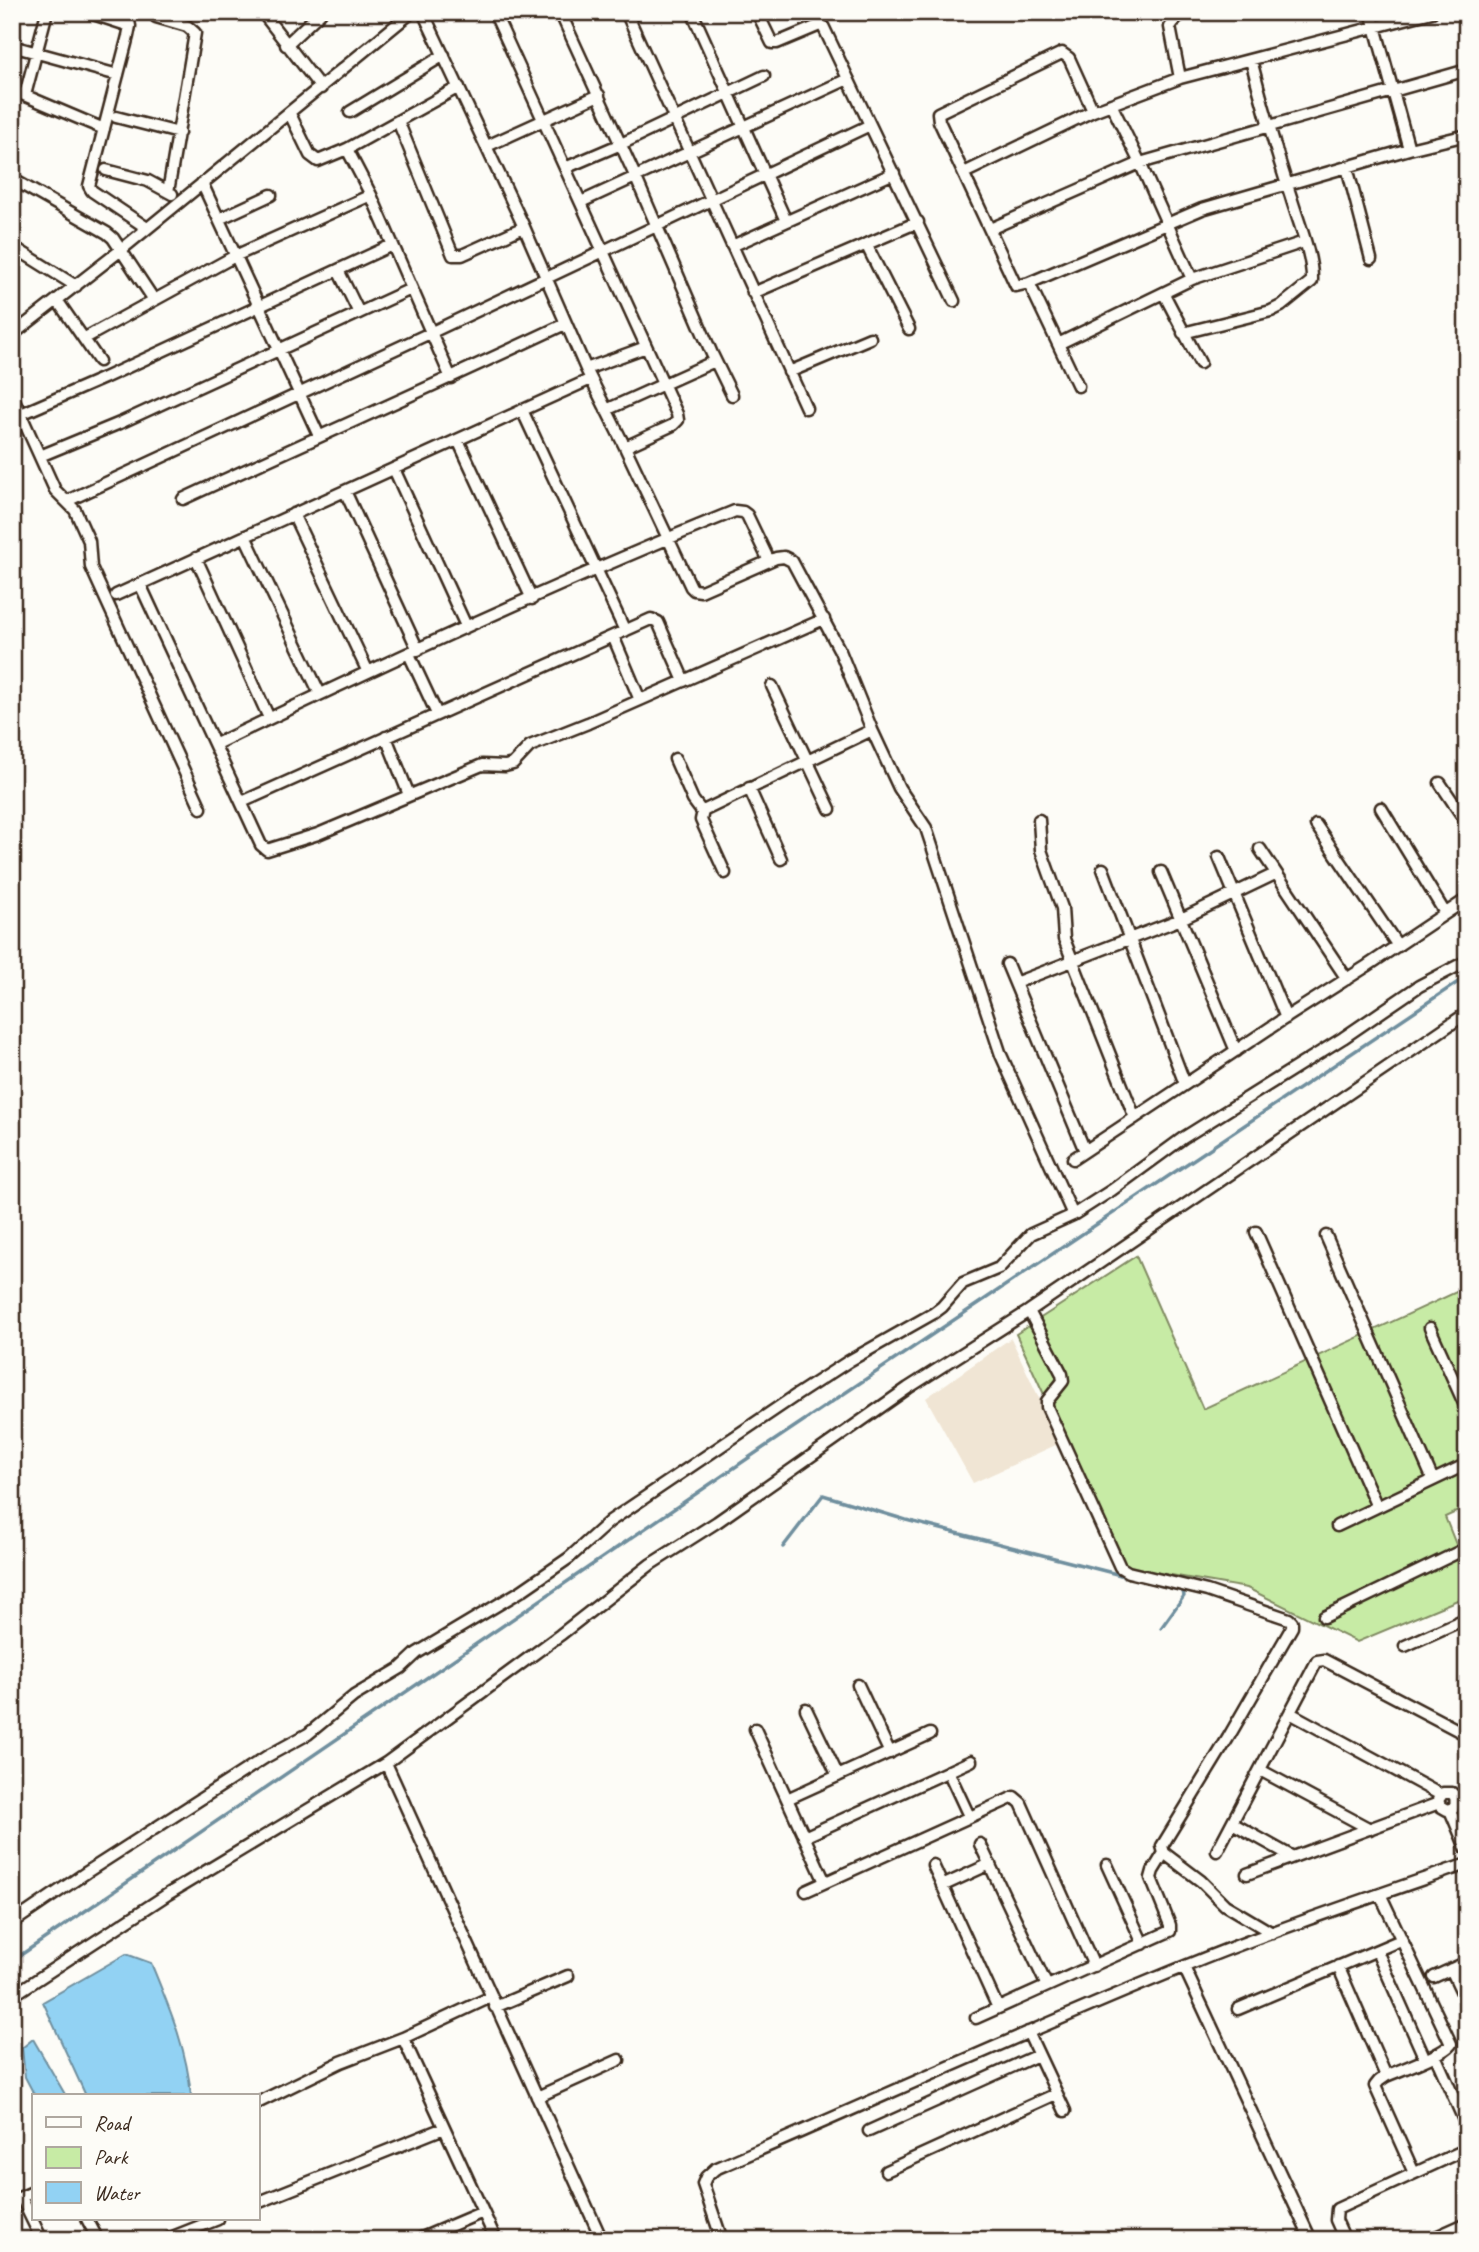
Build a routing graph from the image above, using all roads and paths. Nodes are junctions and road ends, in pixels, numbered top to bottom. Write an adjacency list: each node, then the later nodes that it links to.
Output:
1 (47, 12): 21 (street)
2 (87, 12): 17 (street)
3 (140, 12): 17 (street)
4 (262, 12): 19 (street)
5 (321, 12): 19 (street)
6 (412, 12): 30 (street)
7 (423, 12): 22 (street)
8 (494, 12): 43 (street)
9 (561, 12): 35 (street)
10 (626, 12): 41 (street)
11 (692, 12): 33 (street)
12 (757, 12): 28 (street)
13 (1188, 12): 27 (street)
14 (1371, 12): 18 (street)
15 (1432, 12): 18 (street)
16 (156, 17): 48 (street)
17 (129, 18): 25 (street)
18 (1375, 27): 23 (street); 32 (street)
19 (286, 45): 30 (street)
20 (12, 46): 21 (street)
21 (37, 52): 25 (street); 34 (street)
22 (444, 55): 29 (street); 38 (street)
23 (1251, 60): 27 (street); 45 (street)
24 (1467, 70): 32 (street)
25 (118, 75): 47 (street)
26 (764, 76): 33 (street)
27 (1180, 78): 36 (street)
28 (848, 79): 44 (street); 46 (street)
29 (458, 87): 42 (street); 51 (street)
30 (321, 88): 39 (street)
31 (12, 90): 34 (street)
32 (1392, 90): 45 (street); 53 (street)
33 (728, 92): 41 (street); 46 (street)
34 (25, 95): 47 (street)
35 (599, 95): 43 (street); 50 (street)
36 (1111, 104): 37 (street); 55 (street)
37 (1093, 111): 60 (street); 60 (street)
38 (349, 112)
39 (290, 114): 52 (street); 64 (street)
40 (116, 117): 48 (street)
41 (674, 119): 50 (street); 54 (street)
42 (398, 121): 52 (street); 77 (street)
43 (543, 121): 51 (street); 57 (street)
44 (870, 125): 59 (street); 61 (street)
45 (1268, 125): 55 (street); 65 (street)
46 (743, 127): 54 (street); 61 (street)
47 (104, 129): 78 (street)
48 (179, 133): 66 (street)
49 (1467, 135): 53 (street)
50 (621, 144): 57 (street); 62 (street)
51 (487, 146): 77 (street)
52 (347, 149): 68 (street)
53 (1409, 149): 56 (street)
54 (689, 153): 62 (street); 70 (street)
55 (1140, 163): 75 (street); 79 (street)
56 (1347, 167): 65 (street); 88 (street)
57 (565, 168): 71 (street)
58 (106, 170): 66 (street)
59 (894, 173): 73 (street); 74 (street)
60 (964, 173): 79 (street)
61 (765, 174): 70 (street); 73 (street)
62 (636, 178): 71 (street); 76 (street)
63 (14, 180): 85 (street)
64 (202, 183): 69 (street); 72 (street)
65 (1286, 183): 75 (street); 80 (street)
66 (169, 192): 69 (street)
67 (271, 195): 72 (street)
68 (371, 195): 82 (street); 87 (street)
69 (181, 199): 78 (street)
70 (711, 199): 76 (street); 84 (street)
71 (581, 202): 86 (street)
72 (219, 219): 87 (street)
73 (786, 221): 84 (street)
74 (918, 222): 81 (street); 99 (street)
75 (1167, 222): 91 (street); 92 (street)
76 (655, 226): 86 (street); 113 (street)
77 (524, 227): 90 (street)
78 (148, 228): 85 (street)
79 (990, 229): 92 (street)
80 (1304, 242): 91 (street); 106 (street)
81 (866, 244): 95 (street); 103 (street)
82 (392, 245): 89 (street); 94 (street)
83 (12, 246): 93 (street)
84 (732, 246): 95 (street)
85 (121, 250): 93 (street); 98 (street)
86 (603, 250): 90 (street); 110 (street)
87 (235, 256): 98 (street); 100 (street)
88 (1371, 259)
89 (338, 270): 100 (street); 101 (street)
90 (544, 278): 102 (street); 105 (street)
91 (1192, 279): 96 (street)
92 (1029, 283): 109 (street)
93 (76, 286): 97 (street)
94 (411, 289): 101 (street); 105 (street)
95 (753, 293): 116 (street)
96 (1164, 294): 106 (street); 109 (street)
97 (57, 300): 104 (street); 107 (street)
98 (154, 300): 107 (street)
99 (954, 301)
100 (258, 308): 111 (street); 127 (street)
101 (359, 313): 111 (street)
102 (565, 324): 115 (street); 117 (street)
103 (909, 329)
104 (15, 330)
105 (430, 333): 117 (street); 121 (street)
106 (1183, 333): 114 (street)
107 (85, 338): 112 (street)
108 (870, 338): 116 (street)
109 (1058, 344): 120 (street)
110 (646, 347): 115 (street); 119 (street)
111 (278, 350): 121 (street); 131 (street)
112 (99, 361)
113 (715, 361): 119 (street); 123 (street)
114 (1200, 363)
115 (586, 369): 118 (street)
116 (789, 372): 124 (street)
117 (451, 379): 128 (street)
118 (591, 379): 125 (street); 126 (street)
119 (663, 384): 126 (street); 130 (street)
120 (1077, 386)
121 (299, 394): 128 (street); 135 (street)
122 (12, 395): 127 (street)
123 (732, 395)
124 (806, 408)
125 (522, 410): 129 (street); 141 (street)
126 (606, 410): 130 (street)
127 (20, 414): 131 (street)
128 (319, 436): 134 (street)
129 (458, 439): 132 (street); 144 (street)
130 (625, 447): 138 (street)
131 (40, 456): 135 (street)
132 (394, 469): 133 (street); 146 (street)
133 (345, 491): 136 (street); 149 (street)
134 (183, 499)
135 (67, 501): 166 (street)
136 (293, 514): 137 (street); 150 (street)
137 (245, 536): 139 (street); 153 (street)
138 (667, 539): 140 (street); 140 (street); 141 (street)
139 (195, 558): 142 (street); 156 (street)
140 (769, 561): 145 (street)
141 (596, 570): 144 (street); 147 (street)
142 (140, 584): 143 (street); 159 (street)
143 (116, 595)
144 (532, 598): 146 (street)
145 (824, 619): 151 (street); 157 (street)
146 (466, 626): 149 (street)
147 (625, 631): 148 (street); 151 (street)
148 (613, 636): 154 (street); 155 (street)
149 (413, 652): 150 (street); 155 (street)
150 (368, 673): 153 (street)
151 (684, 681): 154 (street)
152 (772, 687): 161 (street)
153 (320, 694): 156 (street)
154 (640, 700): 164 (street)
155 (437, 715): 158 (street)
156 (269, 718): 159 (street)
157 (872, 730): 161 (street); 198 (street)
158 (386, 737): 164 (street); 165 (street)
159 (216, 744): 165 (street)
160 (675, 759): 169 (street)
161 (807, 760): 163 (street); 168 (street)
162 (1440, 783): 171 (street)
163 (750, 788): 169 (street); 175 (street)
164 (409, 795): 165 (street)
165 (242, 802)
166 (201, 807)
167 (1381, 808): 182 (street)
168 (830, 809)
169 (702, 812): 178 (street)
170 (1039, 820): 186 (street)
171 (1467, 823)
172 (1316, 825): 185 (street)
173 (1260, 849): 179 (street)
174 (1219, 857): 180 (street)
175 (781, 859)
176 (1102, 869): 184 (street)
177 (1161, 872): 183 (street)
178 (725, 873)
179 (1275, 874): 180 (street); 189 (street)
180 (1234, 894): 183 (street); 192 (street)
181 (1467, 899): 182 (street)
182 (1445, 913): 185 (street)
183 (1181, 919): 184 (street); 193 (street)
184 (1130, 940): 186 (street); 194 (street)
185 (1398, 946): 189 (street)
186 (1073, 961): 190 (street); 195 (street)
187 (1467, 961): 198 (street)
188 (1007, 964): 190 (street)
189 (1348, 979): 192 (street)
190 (1015, 984): 196 (street)
191 (1467, 1013): 201 (street)
192 (1286, 1018): 193 (street)
193 (1236, 1051): 194 (street)
194 (1185, 1084): 195 (street)
195 (1135, 1118): 196 (street)
196 (1085, 1151): 197 (street)
197 (1073, 1159)
198 (1073, 1215): 247 (street)
199 (1256, 1232): 206 (street)
200 (1326, 1236): 205 (street)
201 (1029, 1311): 220 (street); 236 (street)
202 (1430, 1328): 203 (street)
203 (1467, 1410)
204 (1467, 1464): 205 (street)
205 (1433, 1480): 206 (street)
206 (1377, 1507): 207 (street)
207 (1337, 1526)
208 (1467, 1548): 209 (street)
209 (1324, 1617)
210 (1467, 1618): 211 (street)
211 (1405, 1646)
212 (858, 1685): 218 (street)
213 (806, 1709): 223 (street)
214 (1290, 1713): 217 (street); 221 (street); 227 (street)
215 (755, 1729): 226 (street)
216 (930, 1734): 218 (street)
217 (1467, 1735)
218 (890, 1752): 223 (street)
219 (971, 1760): 222 (street)
220 (386, 1763): 260 (street); 261 (street)
221 (1260, 1770): 230 (street); 231 (street)
222 (948, 1772): 229 (street); 232 (street)
223 (838, 1776): 226 (street)
224 (1467, 1793): 225 (street)
225 (1455, 1797): 227 (street); 228 (street)
226 (787, 1799): 232 (street)
227 (1440, 1799): 228 (street); 231 (street)
228 (1450, 1810): 234 (street)
229 (970, 1816): 243 (street); 253 (street)
230 (1232, 1823): 235 (street); 237 (street)
231 (1370, 1829): 237 (street)
232 (804, 1837): 243 (street)
233 (980, 1844): 238 (street)
234 (1467, 1850)
235 (1217, 1851)
236 (1164, 1853): 248 (street); 250 (street)
237 (1293, 1857): 242 (street)
238 (990, 1864): 244 (street); 259 (street)
239 (1467, 1864): 246 (street)
240 (933, 1865): 244 (street)
241 (1107, 1865): 250 (street)
242 (1247, 1874)
243 (825, 1882): 245 (street)
244 (942, 1886): 263 (street)
245 (806, 1891)
246 (1380, 1895): 248 (street); 249 (street)
247 (12, 1923)
248 (1272, 1933): 255 (street)
249 (1401, 1940): 251 (street); 269 (street)
250 (1143, 1944): 253 (street)
251 (1377, 1951): 254 (street); 269 (street)
252 (1467, 1962): 256 (street)
253 (1094, 1966): 259 (street)
254 (1338, 1966): 264 (street); 271 (street)
255 (1184, 1967): 266 (street); 295 (street)
256 (1451, 1969): 258 (street); 262 (street)
257 (568, 1976): 261 (street)
258 (1433, 1977)
259 (1047, 1986): 263 (street)
260 (12, 1996)
261 (493, 2002): 267 (street); 273 (street)
262 (1467, 2003)
263 (998, 2008): 265 (street)
264 (1238, 2009)
265 (976, 2018)
266 (1028, 2032): 268 (street); 294 (street)
267 (402, 2038): 274 (street); 277 (street)
268 (1038, 2055): 272 (street); 278 (street)
269 (1430, 2057): 271 (street); 276 (street)
270 (619, 2060): 273 (street)
271 (1386, 2077): 281 (street)
272 (1056, 2094): 275 (street); 280 (street)
273 (537, 2097): 293 (street)
274 (259, 2102)
275 (1065, 2111)
276 (1467, 2127)
277 (444, 2128): 283 (street); 284 (street)
278 (869, 2131)
279 (1467, 2149): 281 (street)
280 (886, 2172)
281 (1414, 2173): 296 (street)
282 (17, 2199): 288 (street)
283 (259, 2202)
284 (483, 2212): 291 (street); 292 (street)
285 (88, 2220): 289 (street)
286 (215, 2220): 290 (street)
287 (1467, 2222): 297 (street)
288 (42, 2240)
289 (98, 2240)
290 (165, 2240)
291 (417, 2240)
292 (496, 2240)
293 (602, 2240)
294 (722, 2240)
295 (1311, 2240)
296 (1345, 2240)
297 (1429, 2240)

